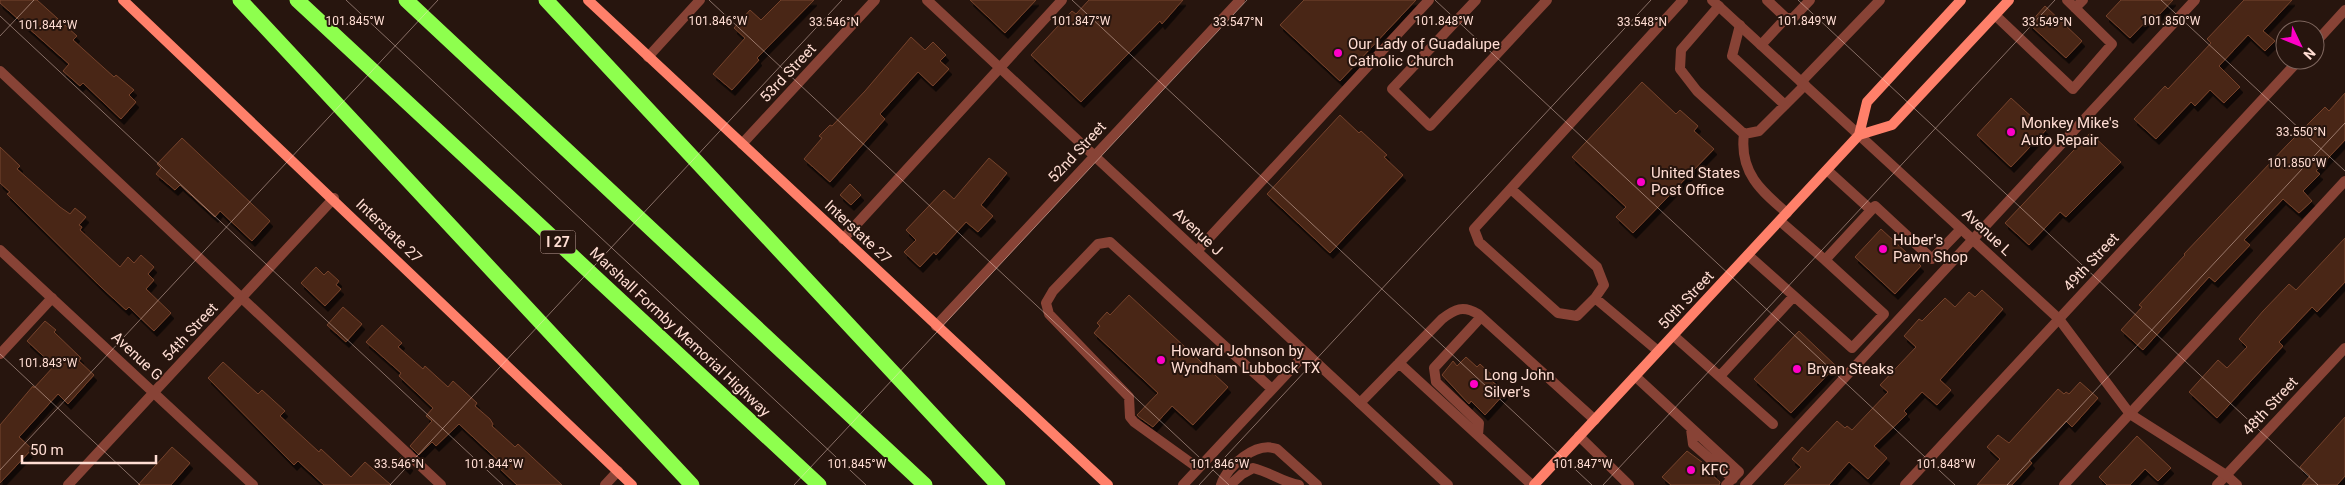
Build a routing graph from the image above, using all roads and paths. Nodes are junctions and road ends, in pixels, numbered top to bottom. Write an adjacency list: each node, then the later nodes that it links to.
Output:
1 (123, 0): 44 (main road, Interstate 27)
2 (240, 0): 86 (highway)
3 (297, 0): 87 (highway, Marshall Formby Memorial Highway / I 27)
4 (406, 0): 88 (highway)
5 (546, 0): 89 (highway)
6 (588, 0): 31 (main road, Interstate 27)
7 (700, 0): 31 (street)
8 (875, 0): 39 (street, 53rd Street)
9 (927, 0): 32 (street, Avenue J)
10 (1062, 0): 32 (street)
11 (1240, 0): 40 (street, 52nd Street)
12 (1429, 0): 51 (street)
13 (1476, 0): 14 (street)
14 (1547, 0)
15 (1683, 0): 43 (street)
16 (1767, 0): 27 (street)
17 (1810, 0): 27 (street)
18 (1880, 0): 35 (street)
19 (1961, 0): 38 (main road, 50th Street)
20 (2009, 0): 26 (main road)
21 (2067, 0): 24 (street)
22 (2195, 0): 49 (street)
23 (1715, 3): 28 (street, Avenue L); 37 (street)
24 (2079, 4): 26 (street)
25 (2345, 10): 29 (street)
26 (1995, 15): 38 (main road)
27 (1786, 18): 30 (street)
28 (1740, 26): 30 (street, Avenue L); 36 (street)
29 (2325, 32)
30 (1761, 46): 35 (street, Avenue L)
31 (648, 56): 39 (main road, Interstate 27)
32 (1000, 68): 40 (street, Avenue J); 48 (street)
33 (2290, 70): 59 (street, 49th Street)
34 (0, 71): 55 (street)
35 (1803, 83): 36 (street); 38 (street, Avenue L)
36 (1785, 105): 37 (street)
37 (1744, 134): 46 (street)
38 (1859, 135): 41 (main road, 50th Street); 47 (street, Avenue L)
39 (742, 144): 48 (main road, Interstate 27)
40 (1094, 155): 51 (street, Avenue J); 60 (street, 52nd Street)
41 (1827, 170): 45 (street); 46 (main road, 50th Street)
42 (2345, 181): 72 (street)
43 (1511, 188): 57 (street); 57 (street)
44 (334, 198): 55 (street, 54th Street); 78 (main road, Interstate 27)
45 (1871, 210): 47 (street); 53 (street)
46 (1784, 217): 52 (main road, 50th Street); 53 (street)
47 (1961, 229): 49 (street, Avenue L)
48 (843, 239): 60 (main road, Interstate 27)
49 (1974, 240): 59 (street, Avenue L); 99 (street)
50 (0, 250): 56 (street, Avenue G)
51 (1197, 251): 64 (street, Avenue J)
52 (1748, 255): 54 (street); 61 (main road, 50th Street)
53 (1825, 260): 54 (street)
54 (1794, 296): 68 (street)
55 (242, 297): 70 (street, 54th Street); 83 (street)
56 (52, 298): 65 (street); 70 (street, Avenue G)
57 (1596, 298): 63 (street)
58 (1481, 317): 66 (street); 73 (street); 75 (street)
59 (2058, 319): 72 (street, Avenue L); 100 (street, 49th Street)
60 (936, 326): 90 (main road, Interstate 27)
61 (1674, 336): 63 (main road, 50th Street); 68 (street)
62 (2345, 348): 79 (street, 48th Street)
63 (1658, 351): 67 (main road, 50th Street)
64 (1306, 353): 69 (street); 71 (street, Avenue J)
65 (0, 354)
66 (1399, 363): 71 (street); 75 (street)
67 (1635, 376): 73 (main road, 50th Street); 80 (street)
68 (1720, 376): 74 (street)
69 (1272, 388): 77 (street); 77 (street)
70 (154, 393): 81 (street, 54th Street); 82 (street, Avenue G)
71 (1360, 403): 96 (street, Avenue J)
72 (2130, 414): 79 (street, Avenue L); 101 (street)
73 (1595, 420): 76 (main road, 50th Street)
74 (1773, 424)
75 (1478, 435): 97 (street)
76 (1580, 436): 97 (main road, 50th Street); 98 (street)
77 (1198, 468): 91 (street)
78 (618, 472): 84 (street); 85 (main road, Interstate 27)
79 (2226, 475): 102 (street, 48th Street); 103 (street, Avenue L)
80 (1730, 482)
81 (68, 485)
82 (252, 485)
83 (442, 485)
84 (606, 485)
85 (632, 485)
86 (692, 485)
87 (819, 485)
88 (925, 485)
89 (998, 485)
90 (1108, 485)
91 (1182, 485)
92 (1221, 485): 95 (street)
93 (1230, 485): 94 (street)
94 (1299, 485)
95 (1317, 485)
96 (1448, 485)
97 (1533, 485)
98 (1629, 485)
99 (1745, 485)
100 (1905, 485)
101 (2064, 485)
102 (2217, 485)
103 (2237, 485)

